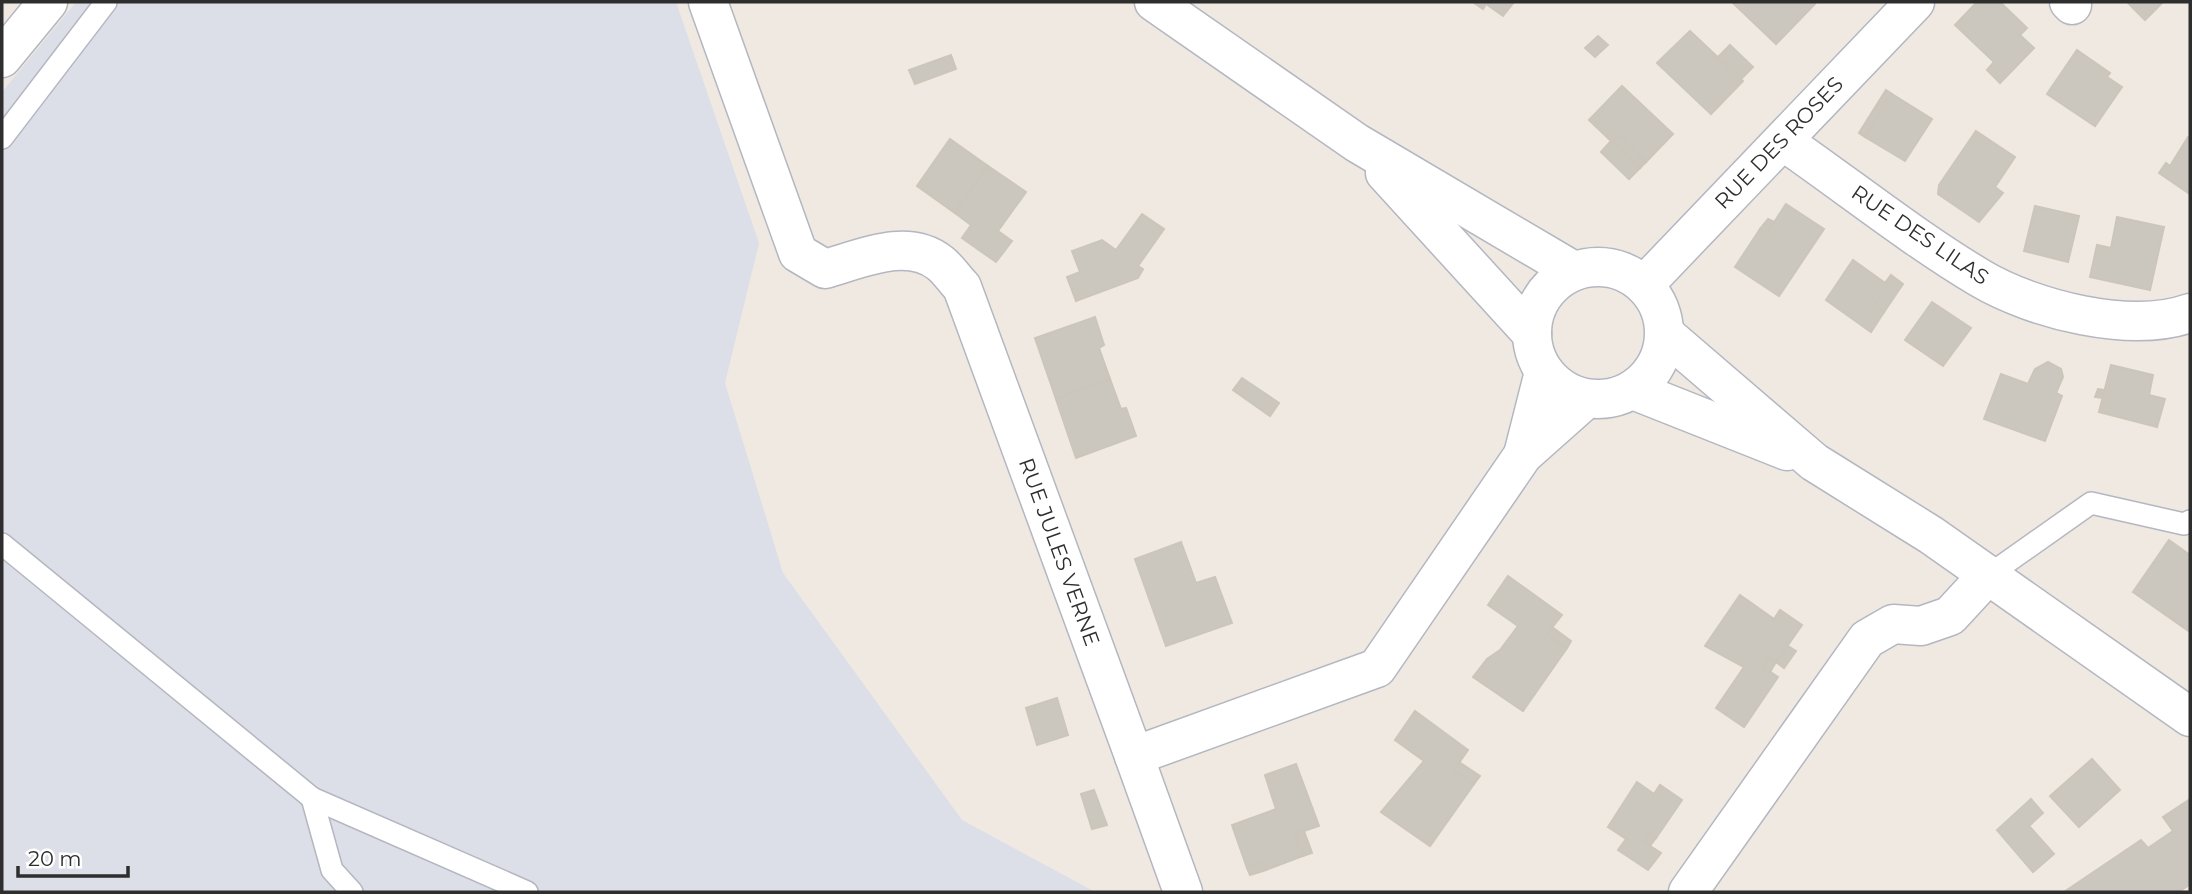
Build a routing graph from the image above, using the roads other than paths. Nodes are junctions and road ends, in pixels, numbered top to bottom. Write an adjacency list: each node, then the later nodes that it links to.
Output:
1 (48, 2): 6 (street)
2 (106, 2): 7 (lane)
3 (708, 2): 24 (street, RUE JULES VERNE)
4 (1154, 2): 9 (street)
5 (1915, 2): 8 (street, RUE DES ROSES)
6 (2, 58)
7 (2, 138)
8 (1783, 141): 11 (street, RUE DES ROSES); 12 (street, RUE DES LILAS)
9 (1357, 143): 10 (street); 13 (street)
10 (1574, 271): 11 (street); 13 (street)
11 (1644, 285): 14 (street)
12 (2190, 313)
13 (1532, 334): 15 (street)
14 (1665, 334): 16 (street); 19 (street)
15 (1544, 372): 17 (street); 18 (street)
16 (1633, 390): 17 (street); 19 (street)
17 (1586, 399): 18 (street)
18 (1523, 455): 24 (street)
19 (1814, 462): 22 (street)
20 (2190, 521): 22 (lane)
21 (2, 544): 25 (lane)
22 (1986, 577): 23 (street); 29 (street)
23 (2190, 717)
24 (1134, 756): 28 (street, RUE JULES VERNE)
25 (312, 798): 26 (lane); 27 (lane)
26 (352, 892)
27 (527, 892)
28 (1183, 892)
29 (1688, 892)

